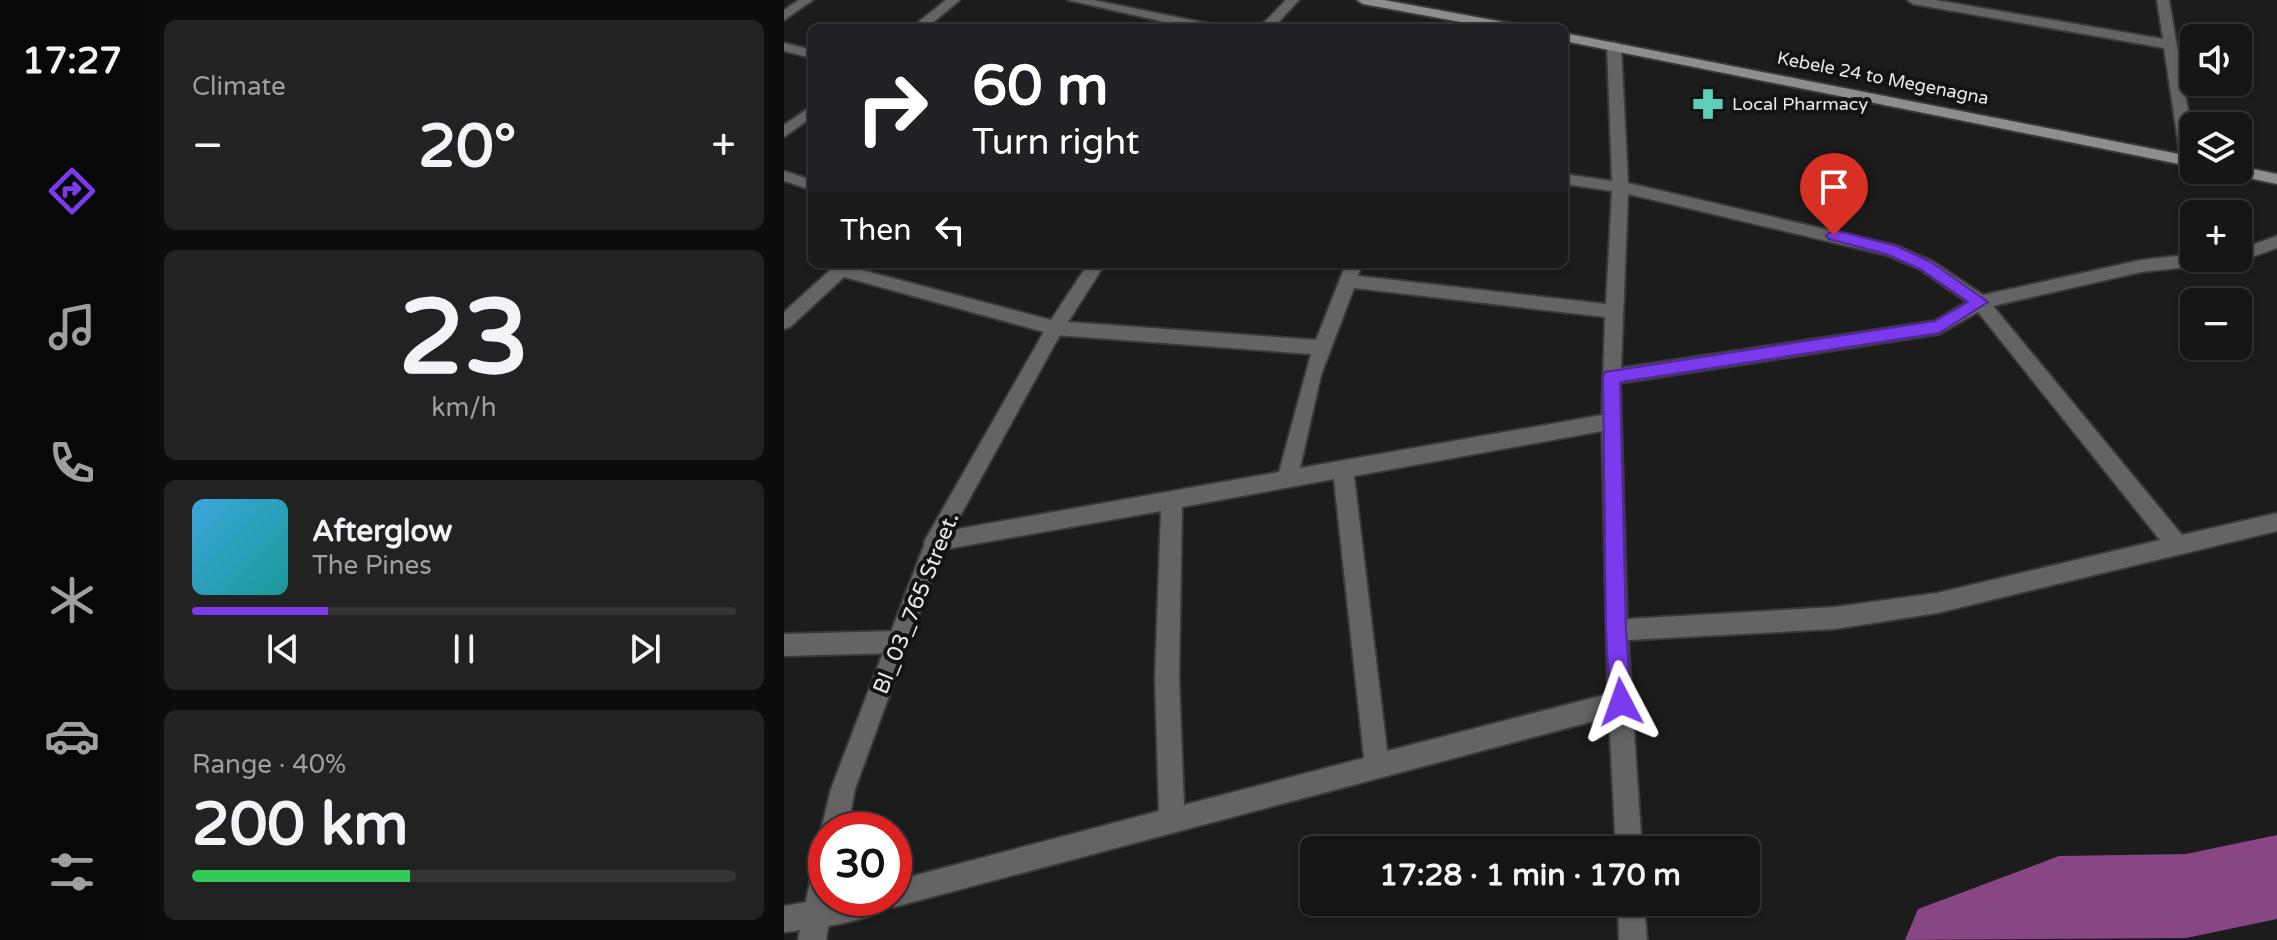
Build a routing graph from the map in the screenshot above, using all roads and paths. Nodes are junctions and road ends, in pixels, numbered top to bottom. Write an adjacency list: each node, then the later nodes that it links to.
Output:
1 (807, 0): 8 (street)
2 (954, 0): 9 (street)
3 (1074, 0): 10 (street)
4 (1293, 0): 11 (street)
5 (1363, 0): 12 (main road)
6 (1913, 0): 14 (street)
7 (2163, 0): 14 (street)
8 (784, 16)
9 (923, 24)
10 (1191, 24)
11 (1270, 24)
12 (1492, 24)
13 (1568, 38): 15 (main road, Kebele 24 to Megenagna)
14 (2172, 45): 18 (street)
15 (1614, 46): 21 (main road, Kebele 24 to Megenagna); 27 (street)
16 (784, 47): 17 (street)
17 (808, 53)
18 (2184, 112)
19 (808, 113): 20 (street)
20 (784, 132)
21 (2180, 159)
22 (2252, 174): 24 (main road)
23 (784, 176): 26 (street)
24 (2277, 179)
25 (1568, 180): 27 (street)
26 (808, 184)
27 (1620, 187): 35 (street); 36 (street)
28 (2277, 242): 29 (street)
29 (2252, 251)
30 (2180, 262): 35 (street)
31 (844, 268): 37 (street)
32 (848, 268): 38 (street)
33 (1094, 268): 38 (street, Bl_03_765 Street.)
34 (1351, 272): 36 (street); 39 (street)
35 (1980, 302): 40 (street); 47 (street)
36 (1614, 312): 40 (street)
37 (784, 322)
38 (1055, 328): 39 (street); 46 (street, Bl_03_765 Street.)
39 (1324, 348): 43 (street)
40 (1611, 377): 41 (street)
41 (1613, 421): 42 (street); 48 (street)
42 (1343, 470): 43 (street); 52 (street)
43 (1287, 480): 44 (street)
44 (1172, 500): 46 (street); 54 (street)
45 (2277, 522): 47 (street)
46 (935, 542): 49 (street, Bl_03_765 Street.)
47 (2177, 545): 48 (street)
48 (1616, 630): 51 (street)
49 (896, 642): 50 (street); 53 (street, Bl_03_765 Street.)
50 (784, 645)
51 (1621, 702): 52 (street); 55 (street)
52 (1377, 766): 54 (street)
53 (838, 812)
54 (1172, 820): 56 (street)
55 (1628, 836)
56 (912, 889)
57 (840, 916): 60 (street)
58 (1632, 916): 61 (street)
59 (784, 919): 60 (street)
60 (814, 928)
61 (1633, 940)

